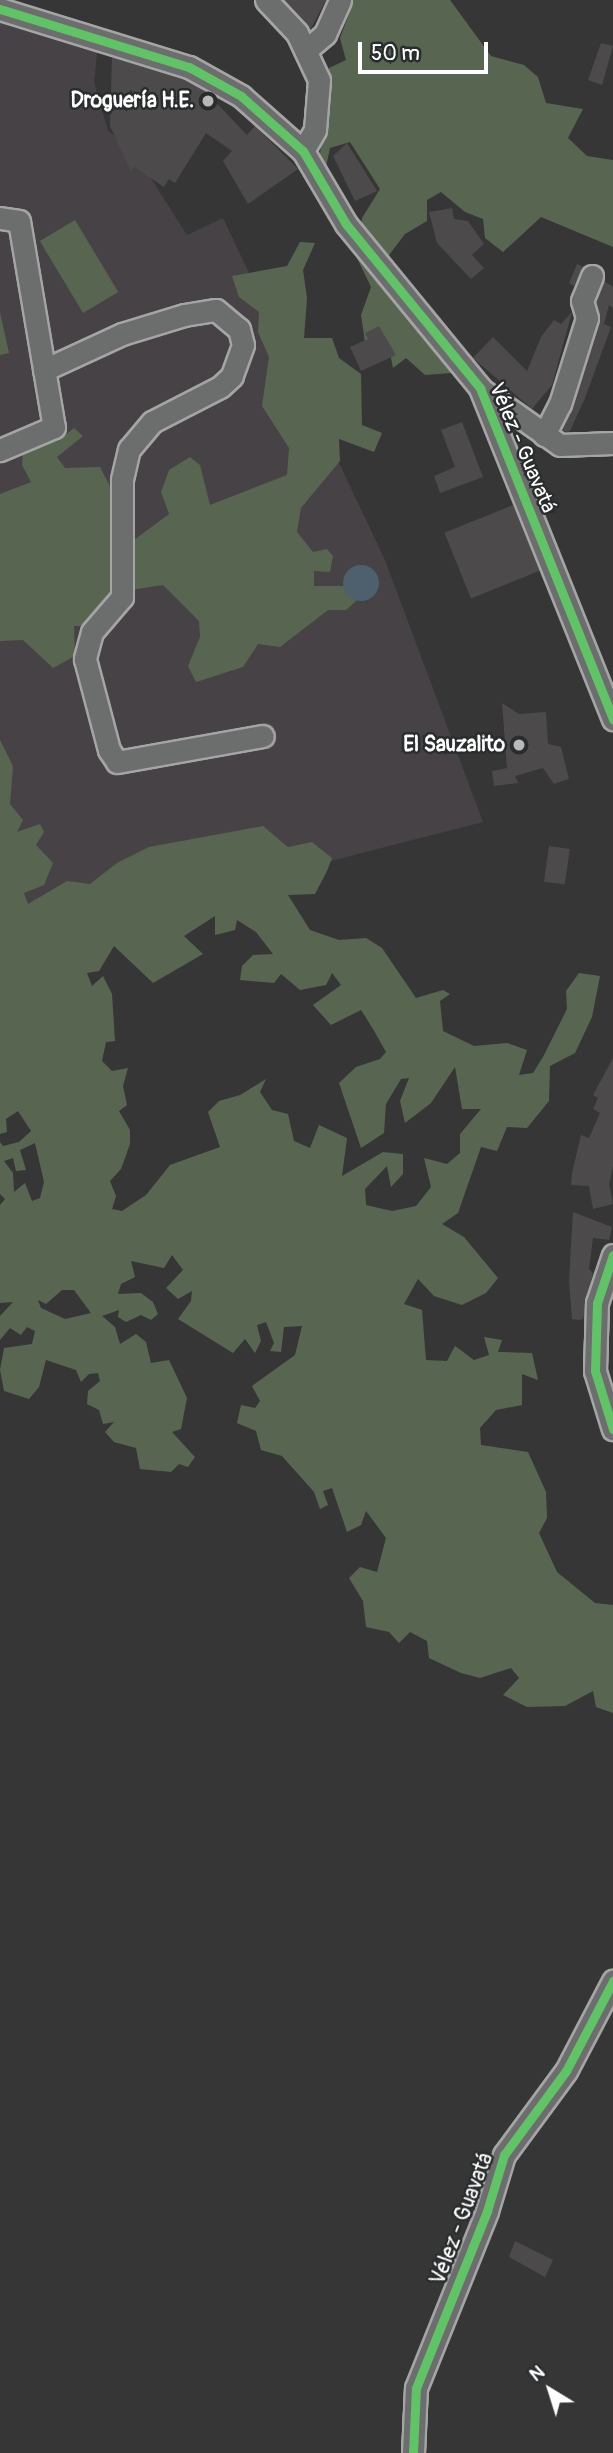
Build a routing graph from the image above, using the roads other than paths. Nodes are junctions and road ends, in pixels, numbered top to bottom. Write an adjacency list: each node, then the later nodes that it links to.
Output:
1 (266, 0): 4 (street)
2 (340, 0): 4 (street)
3 (0, 9): 5 (street, Vélez - Guavatá)
4 (306, 50): 5 (street)
5 (303, 150): 9 (street, Vélez - Guavatá)
6 (0, 218): 8 (street)
7 (592, 276): 10 (street)
8 (44, 370): 12 (street); 14 (street)
9 (480, 388): 10 (street); 13 (street, Vélez - Guavatá)
10 (544, 435): 11 (street)
11 (613, 443)
12 (0, 450)
13 (613, 719)
14 (263, 736)
15 (613, 1255): 16 (street)
16 (613, 1429)
17 (613, 1981): 18 (street, Vélez - Guavatá)
18 (413, 2453)

